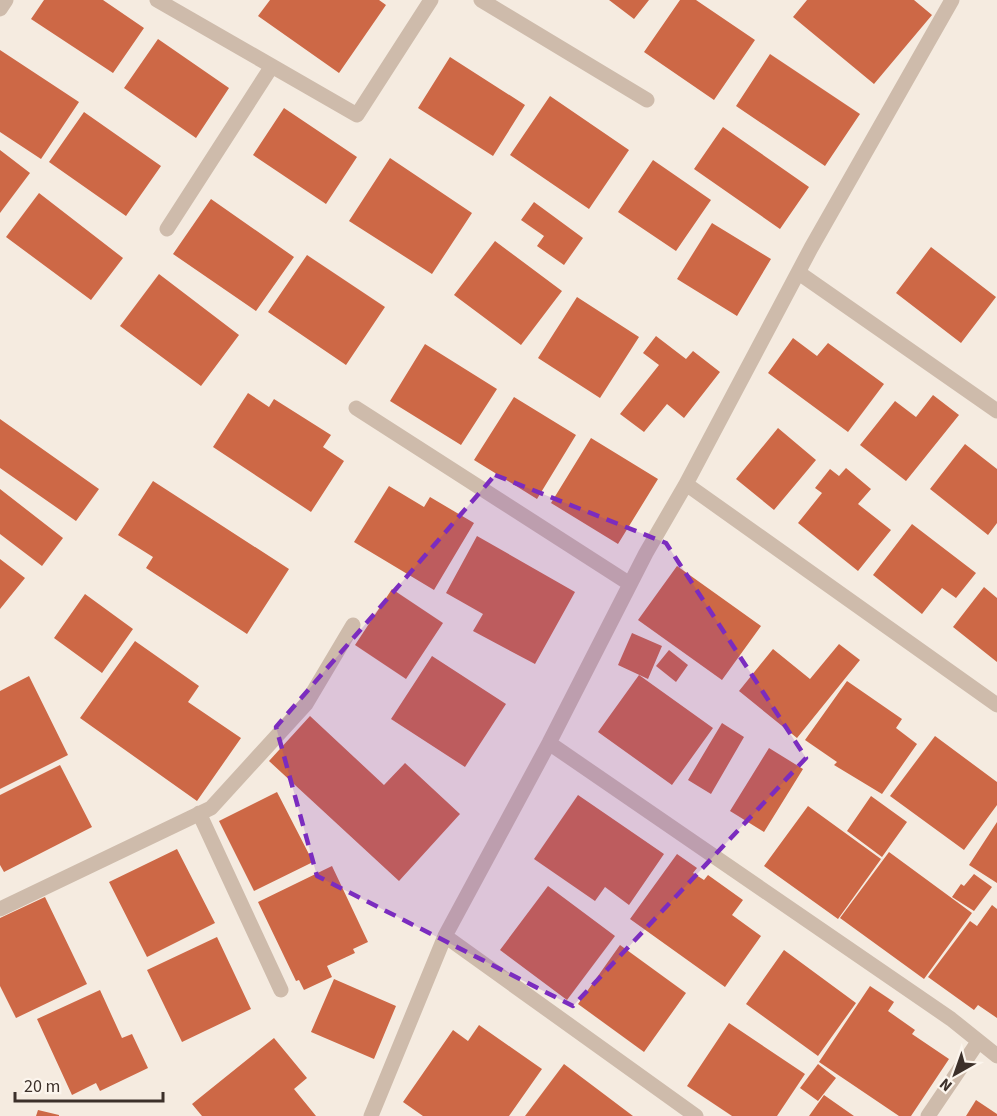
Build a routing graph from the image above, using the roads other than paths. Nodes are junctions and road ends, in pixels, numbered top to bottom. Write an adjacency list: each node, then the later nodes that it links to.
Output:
1 (6, 0): 6 (street)
2 (156, 0): 7 (street)
3 (431, 0): 7 (street)
4 (481, 0): 8 (street)
5 (952, 0): 10 (street)
6 (0, 9)
7 (272, 66): 9 (street)
8 (647, 100)
9 (167, 229)
10 (799, 273): 12 (street); 13 (street)
11 (356, 408): 14 (street)
12 (997, 411)
13 (686, 484): 14 (street); 16 (street)
14 (630, 584): 17 (street)
15 (353, 625): 18 (street)
16 (997, 705)
17 (549, 743): 20 (street); 22 (street)
18 (199, 813): 19 (street); 21 (street)
19 (0, 909)
20 (445, 936): 24 (street); 25 (street)
21 (281, 990)
22 (978, 1042): 23 (street); 26 (street)
23 (997, 1056)
24 (371, 1116)
25 (696, 1116)
26 (928, 1116)

